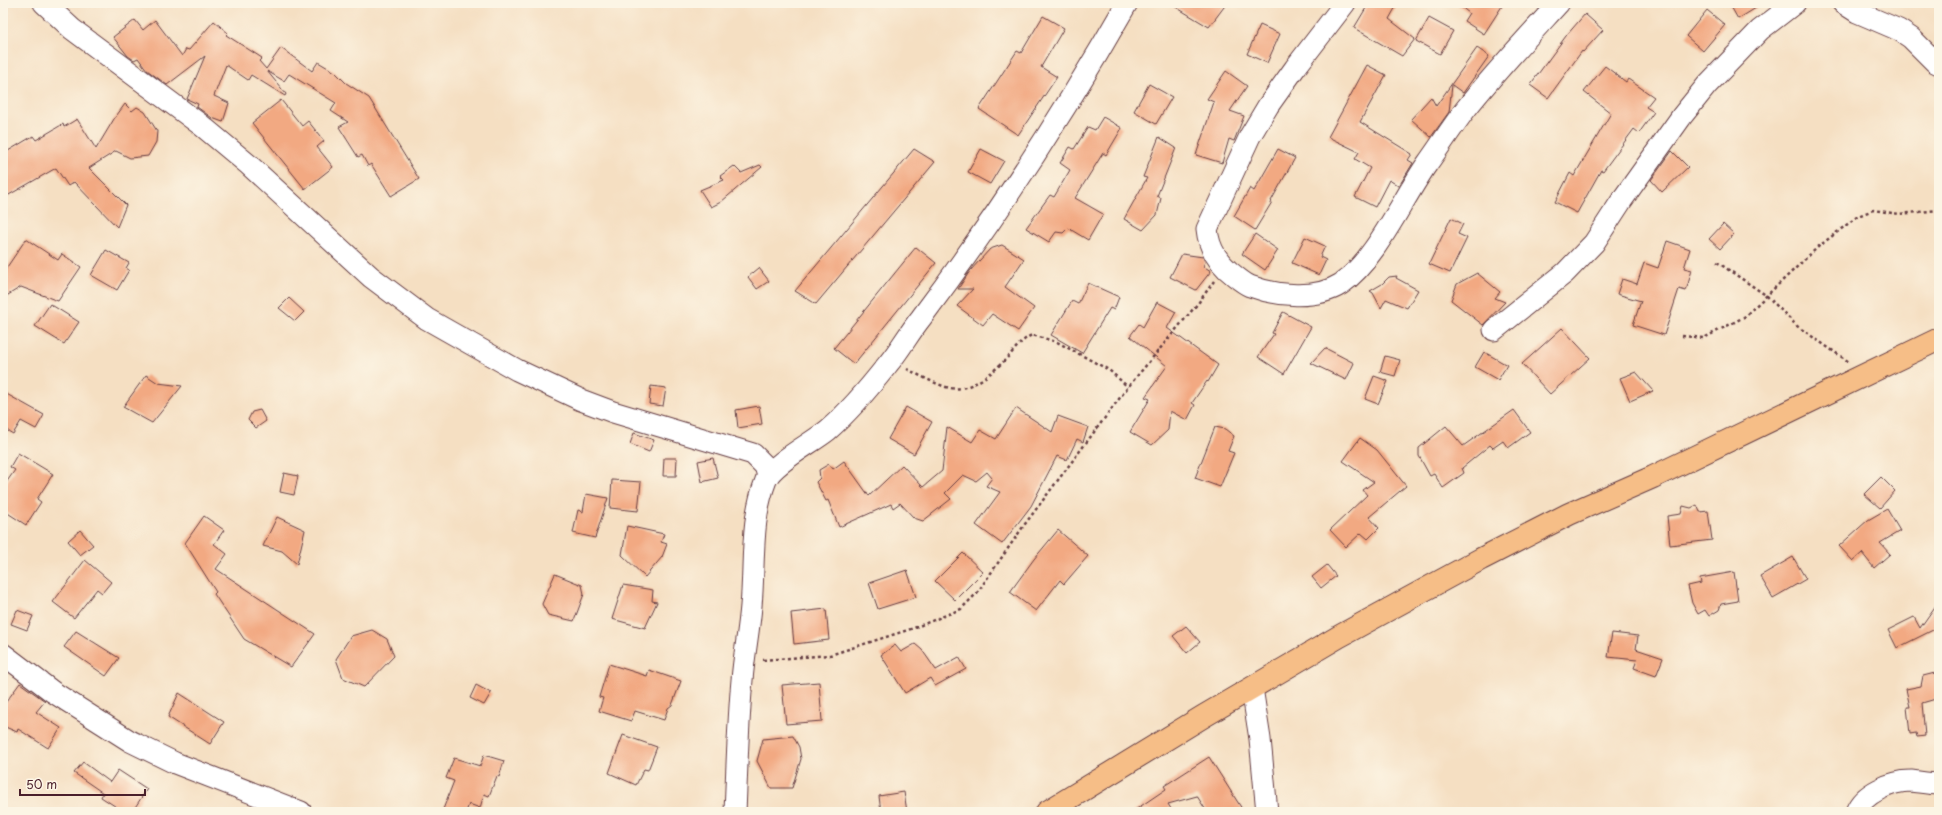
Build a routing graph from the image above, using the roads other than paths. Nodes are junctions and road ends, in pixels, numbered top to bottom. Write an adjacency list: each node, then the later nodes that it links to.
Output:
1 (44, 3): 10 (street)
2 (1127, 3): 10 (street)
3 (1345, 3): 4 (street)
4 (1559, 3)
5 (1795, 3): 8 (street)
6 (1843, 3): 7 (street)
7 (1939, 64)
8 (1494, 330)
9 (1939, 339): 12 (highway)
10 (768, 476): 15 (street)
11 (3, 654): 14 (street)
12 (1252, 688): 16 (highway); 17 (street)
13 (1939, 784): 18 (street)
14 (301, 812)
15 (735, 812)
16 (1047, 812)
17 (1266, 812)
18 (1856, 812)

